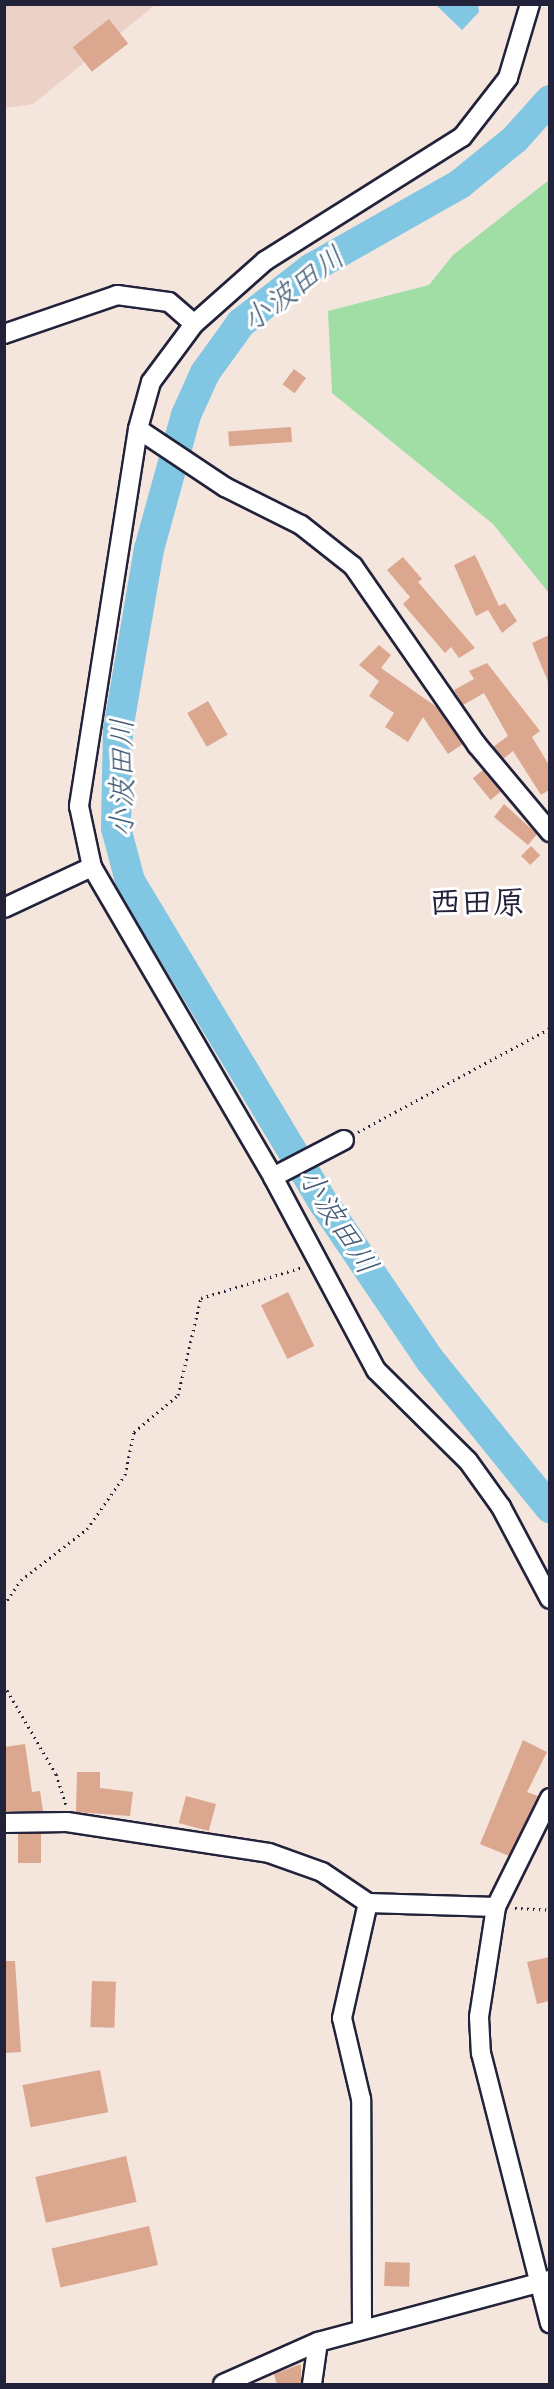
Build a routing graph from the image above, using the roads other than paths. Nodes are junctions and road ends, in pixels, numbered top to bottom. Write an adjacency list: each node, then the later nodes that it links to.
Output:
1 (530, 4): 2 (street)
2 (194, 324): 3 (street); 4 (street)
3 (4, 334)
4 (143, 434): 5 (street); 6 (street)
5 (549, 832)
6 (92, 867): 7 (street); 9 (street)
7 (6, 906)
8 (344, 1140): 9 (street)
9 (279, 1175): 10 (street)
10 (549, 1599)
11 (549, 1798): 14 (street)
12 (4, 1823): 13 (street)
13 (368, 1903): 14 (street); 17 (street)
14 (496, 1907): 15 (street)
15 (543, 2282): 16 (street); 17 (street)
16 (549, 2323)
17 (363, 2329): 18 (street)
18 (318, 2342): 19 (street); 20 (street)
19 (223, 2385)
20 (312, 2385)

